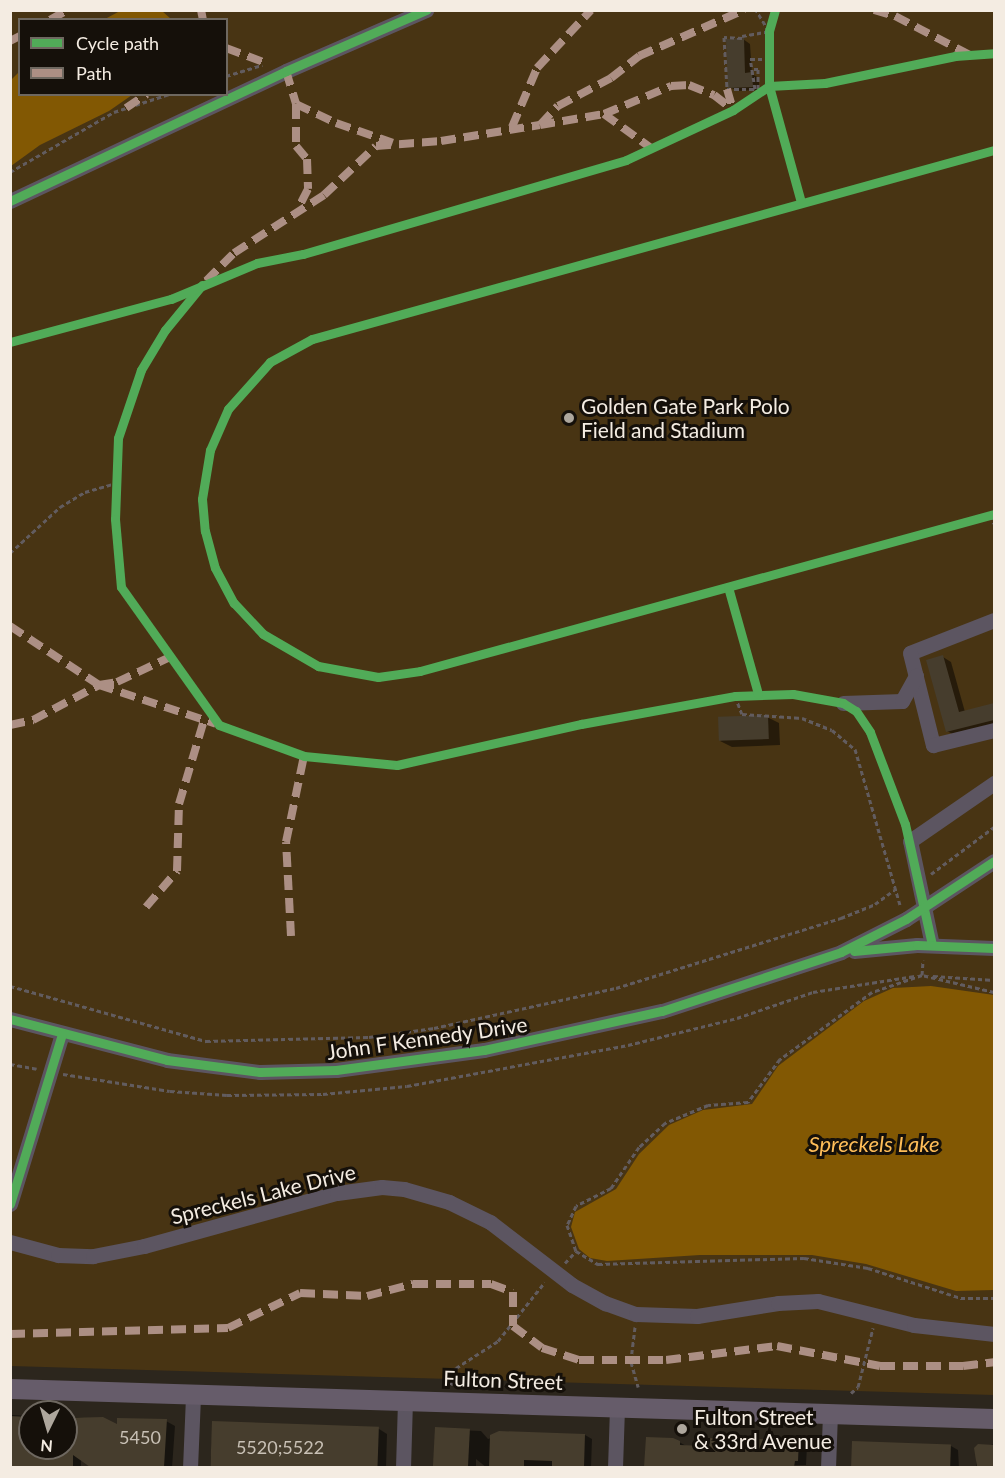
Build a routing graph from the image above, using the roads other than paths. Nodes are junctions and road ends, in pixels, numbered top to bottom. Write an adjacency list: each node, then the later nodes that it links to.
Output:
1 (426, 10): 2 (street)
2 (10, 201)
3 (994, 620): 4 (street)
4 (916, 676): 5 (street); 6 (street)
5 (843, 703)
6 (994, 730)
7 (994, 783): 9 (street)
8 (994, 861): 9 (street, John F Kennedy Drive)
9 (923, 908): 10 (street); 12 (street, John F Kennedy Drive)
10 (932, 945): 11 (street, John F Kennedy Drive); 12 (street, John F Kennedy Drive)
11 (994, 948)
12 (841, 952): 14 (street, John F Kennedy Drive)
13 (10, 1019): 14 (street, John F Kennedy Drive)
14 (62, 1034): 15 (street)
15 (10, 1204)
16 (10, 1242): 17 (street, Spreckels Lake Drive)
17 (994, 1334)
18 (10, 1389): 19 (main road, Fulton Street)
19 (193, 1395): 20 (main road, Fulton Street); 24 (street)
20 (405, 1401): 21 (main road, Fulton Street); 25 (street)
21 (617, 1407): 22 (main road, Fulton Street); 26 (street)
22 (830, 1414): 23 (main road, Fulton Street); 27 (street)
23 (994, 1419)
24 (190, 1467)
25 (403, 1467)
26 (615, 1467)
27 (828, 1467)

